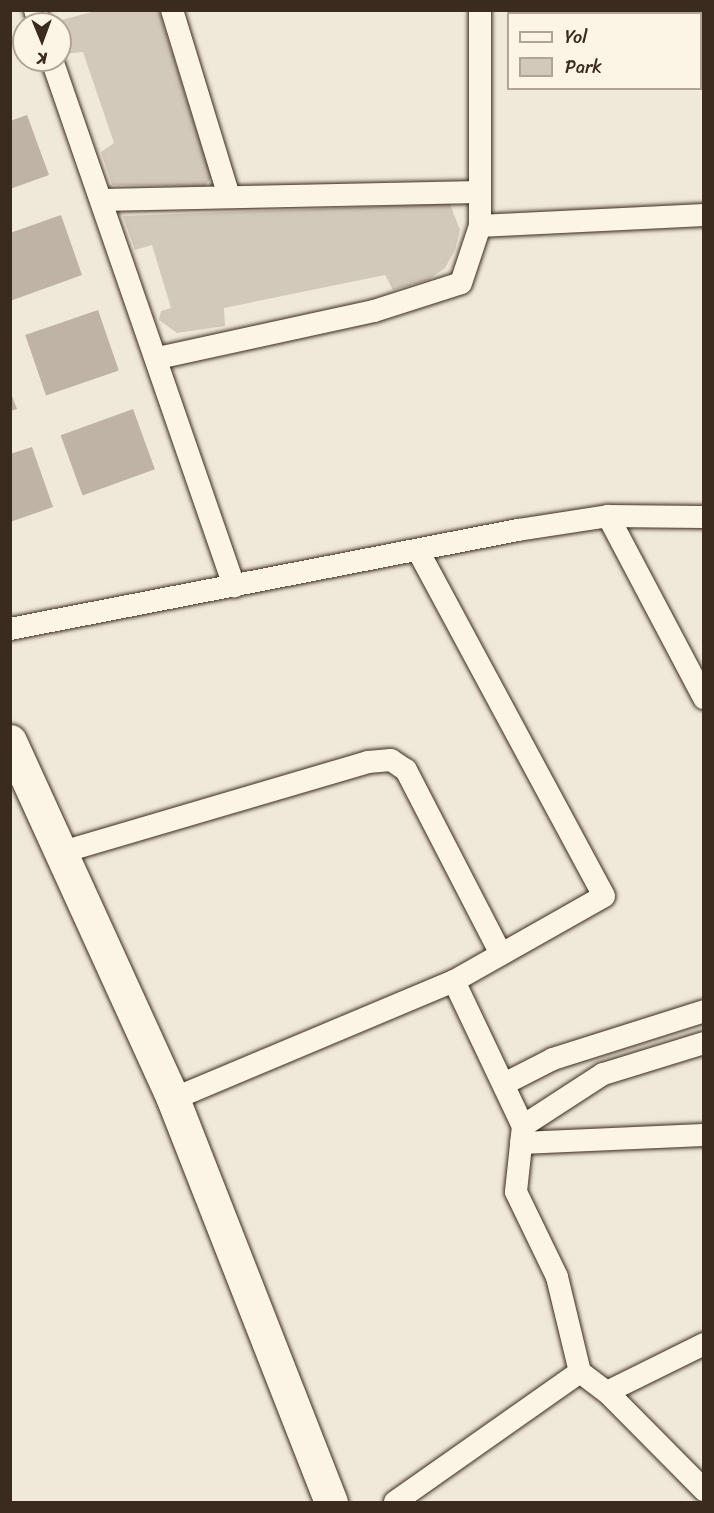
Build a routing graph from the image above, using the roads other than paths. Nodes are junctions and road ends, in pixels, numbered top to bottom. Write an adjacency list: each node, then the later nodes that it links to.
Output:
1 (172, 10): 5 (street)
2 (480, 10): 4 (street)
3 (56, 72): 6 (street)
4 (480, 192): 5 (street); 8 (street)
5 (229, 197): 6 (street)
6 (101, 200): 9 (street)
7 (704, 215): 8 (street)
8 (480, 226): 9 (street)
9 (158, 358): 13 (street)
10 (608, 516): 11 (street); 12 (street); 15 (street)
11 (704, 517)
12 (418, 550): 13 (street); 18 (street)
13 (234, 586): 14 (street)
14 (10, 629)
15 (704, 698)
16 (10, 741): 17 (street)
17 (59, 853): 18 (street); 23 (street)
18 (501, 954): 19 (street)
19 (454, 981): 22 (street); 23 (street)
20 (704, 1011): 22 (street)
21 (704, 1043): 24 (street)
22 (504, 1084): 24 (street)
23 (173, 1099): 30 (street)
24 (522, 1135): 25 (street); 27 (street)
25 (704, 1135)
26 (704, 1344): 28 (street)
27 (580, 1372): 28 (street); 31 (street)
28 (608, 1392): 29 (street)
29 (704, 1490)
30 (331, 1503)
31 (395, 1503)

